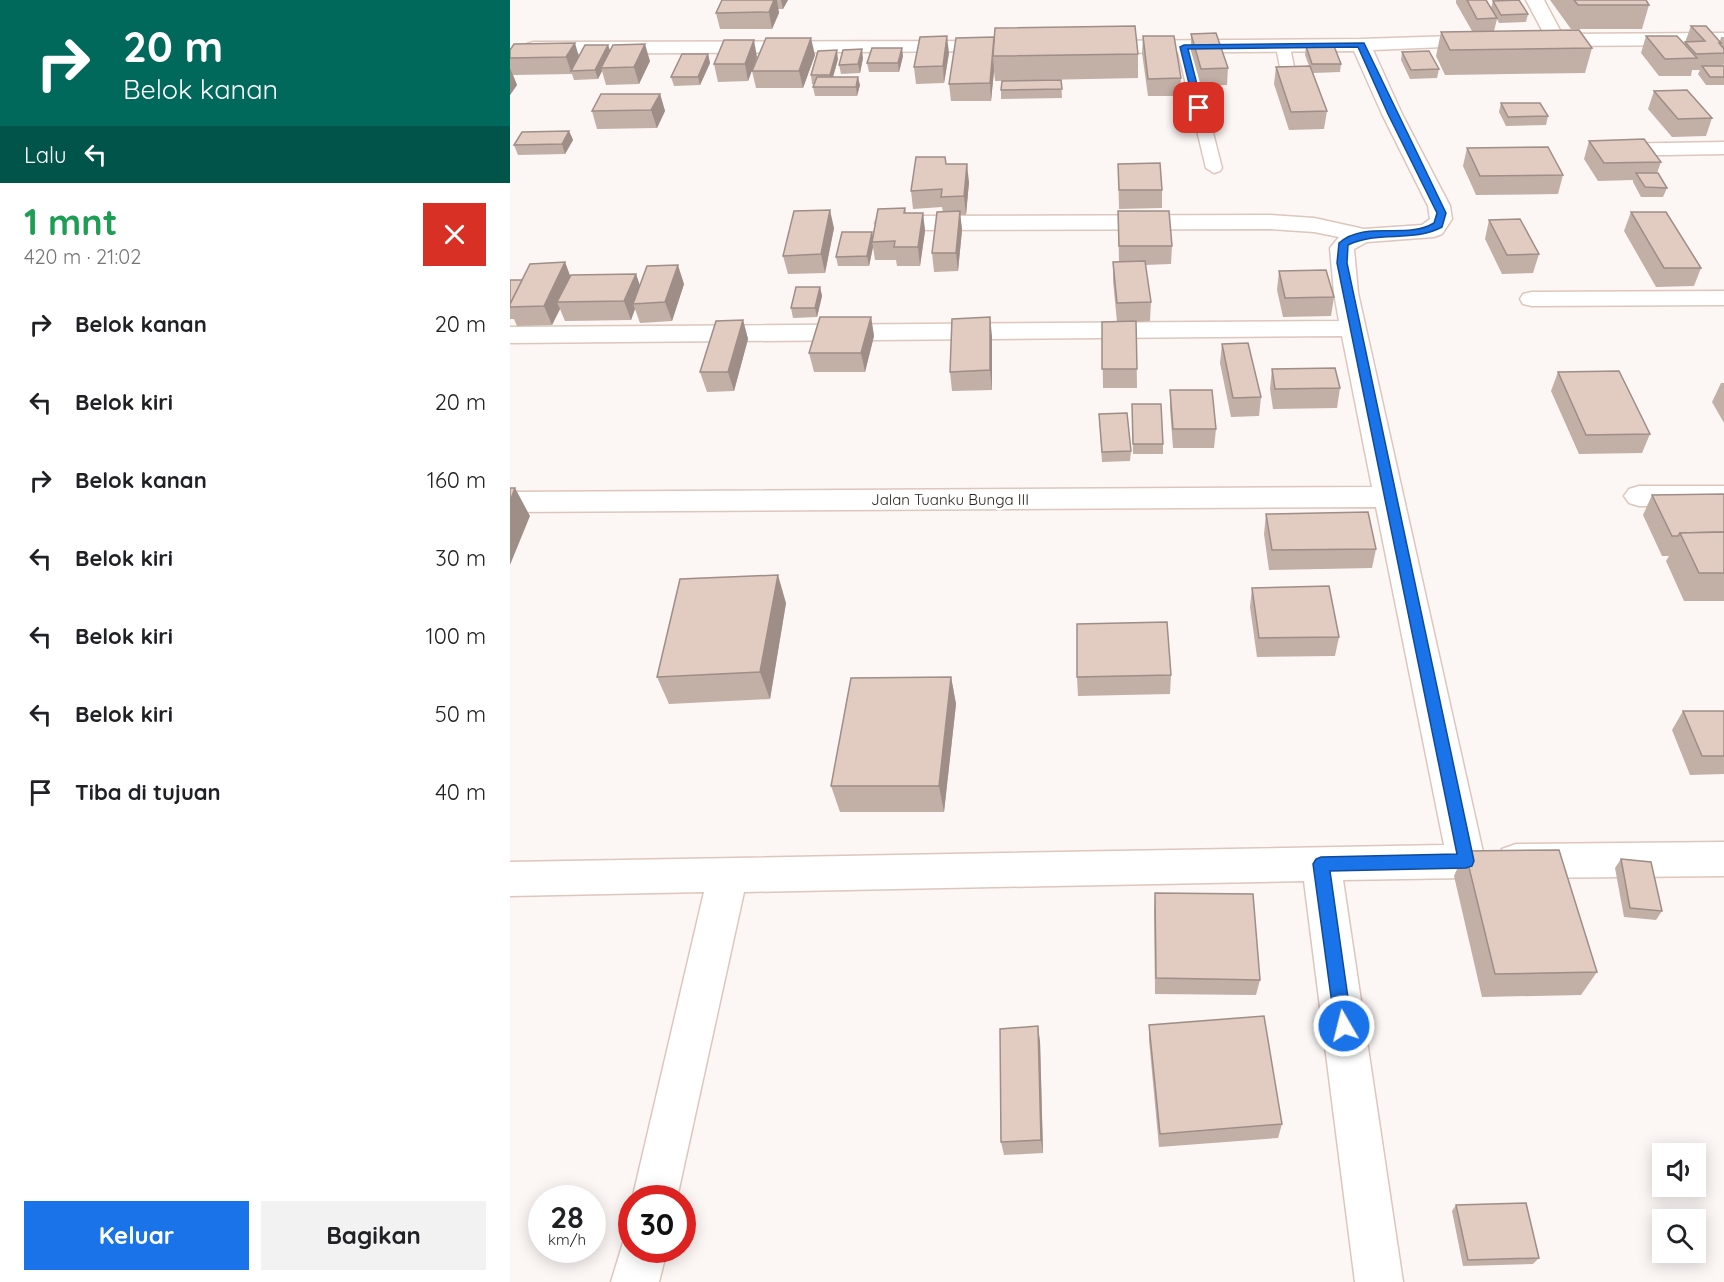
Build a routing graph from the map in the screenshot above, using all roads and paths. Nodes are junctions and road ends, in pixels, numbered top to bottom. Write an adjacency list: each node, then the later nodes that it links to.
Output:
1 (1535, 0): 2 (street)
2 (1555, 39): 3 (street); 5 (street)
3 (1724, 39)
4 (510, 44): 10 (lane)
5 (1361, 45): 9 (street); 17 (street)
6 (1018, 47): 10 (street)
7 (1077, 47): 8 (street)
8 (1184, 47): 9 (street); 15 (lane)
9 (1283, 47): 12 (lane)
10 (532, 48): 11 (street)
11 (510, 57)
12 (1289, 77)
13 (1724, 148): 14 (street)
14 (1588, 151)
15 (1214, 168)
16 (886, 223): 17 (street)
17 (1360, 236): 20 (street)
18 (1724, 298): 19 (street)
19 (1532, 300)
20 (1354, 328): 21 (street); 24 (street)
21 (510, 335)
22 (1639, 496): 23 (street)
23 (1724, 496)
24 (1390, 498): 25 (street, Jalan Tuanku Bunga III); 27 (street)
25 (510, 502)
26 (1724, 859): 27 (street)
27 (1466, 861): 28 (street)
28 (1321, 864): 29 (street); 34 (street)
29 (728, 875): 30 (street); 31 (street)
30 (510, 879)
31 (657, 1185)
32 (640, 1263): 33 (street)
33 (635, 1282)
34 (1379, 1282)

